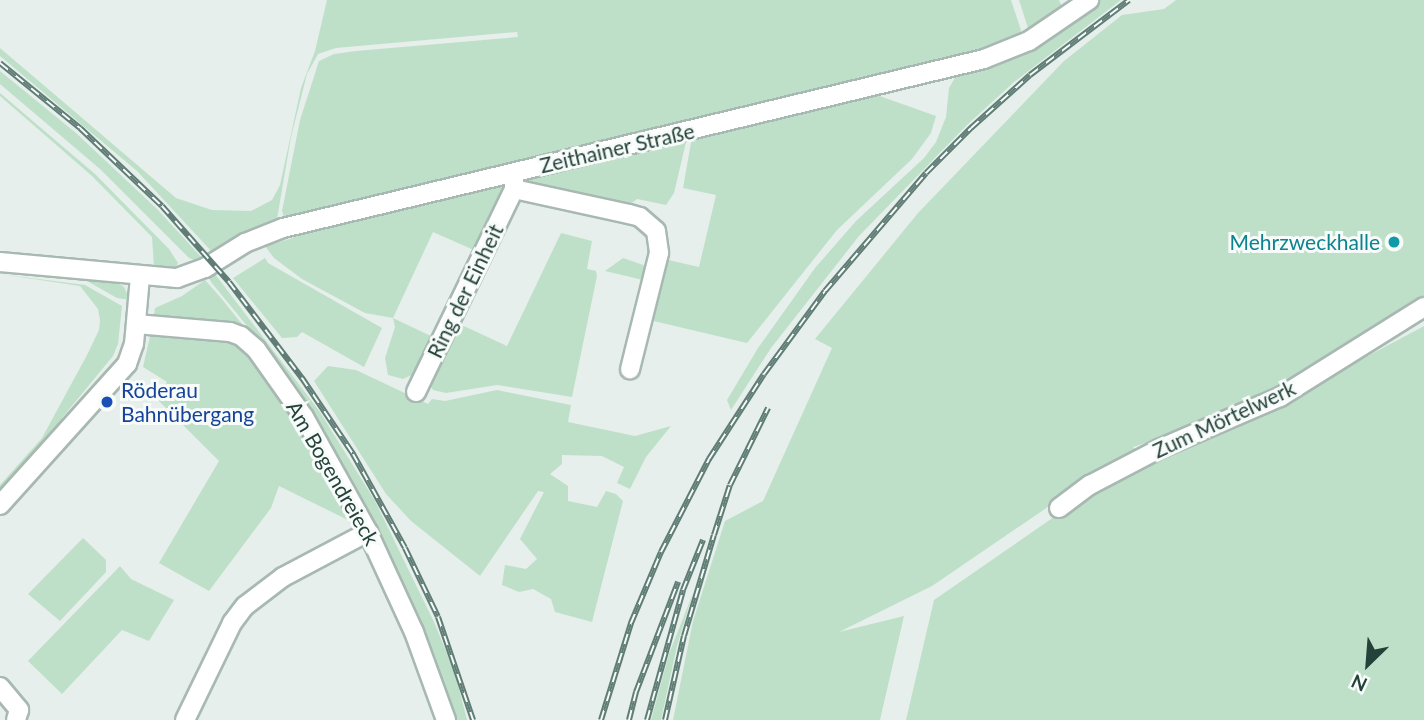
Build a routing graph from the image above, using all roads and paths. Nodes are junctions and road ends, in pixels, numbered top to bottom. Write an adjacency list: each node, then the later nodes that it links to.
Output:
1 (1089, 0): 2 (street, Zeithainer Straße)
2 (513, 181): 4 (street, Zeithainer Straße); 7 (street); 8 (street, Ring der Einheit)
3 (0, 262): 4 (street, Zeithainer Straße)
4 (139, 277): 6 (street)
5 (1424, 307): 10 (street, Zum Mörtelwerk)
6 (136, 324): 9 (street); 11 (street, Am Bogendreieck)
7 (630, 369)
8 (416, 392)
9 (0, 505)
10 (1059, 508)
11 (368, 532): 14 (street); 15 (street, Am Bogendreieck)
12 (0, 687): 13 (street)
13 (18, 715)
14 (185, 720)
15 (446, 720)

